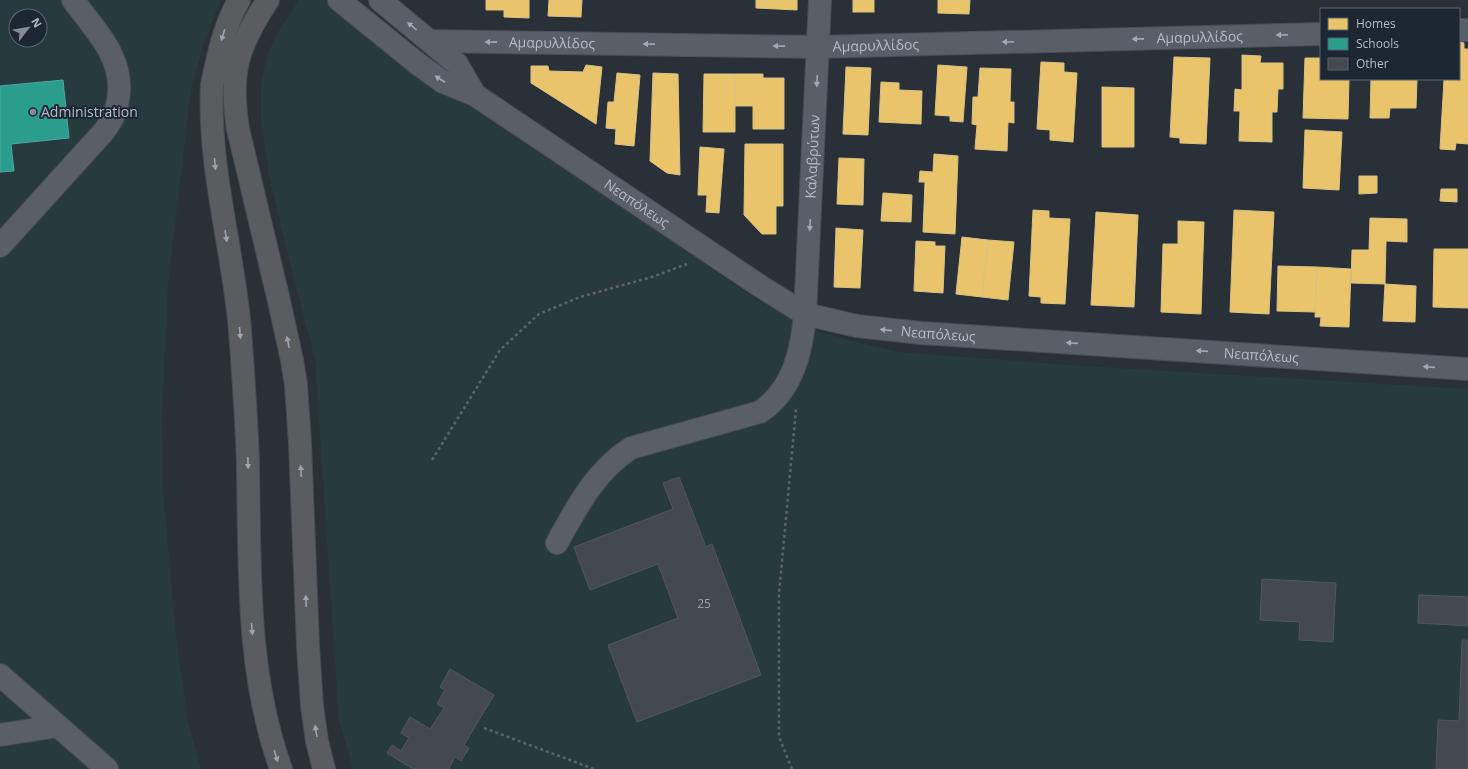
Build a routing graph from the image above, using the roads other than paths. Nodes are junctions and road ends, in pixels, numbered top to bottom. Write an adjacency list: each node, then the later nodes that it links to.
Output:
1 (73, 0): 11 (street)
2 (239, 0): 19 (highway, one-way to 19)
3 (268, 0): 20 (highway, one-way to 3)
4 (339, 0): 10 (street, one-way to 4)
5 (380, 0): 8 (street, one-way to 5)
6 (820, 0): 9 (street, Καλαβρύτων)
7 (1320, 34): 9 (street, Αμαρυλλίδος, one-way to 9)
8 (430, 41): 9 (street, Αμαρυλλίδος, one-way to 8); 10 (street)
9 (818, 47): 12 (street, Καλαβρύτων, one-way to 12)
10 (475, 95): 12 (street, Νεαπόλεως)
11 (0, 246)
12 (805, 314): 13 (street, Νεαπόλεως, one-way to 12); 14 (street, Καλαβρύτων)
13 (1468, 369)
14 (557, 543)
15 (0, 675): 16 (street)
16 (58, 726): 17 (street); 18 (street)
17 (0, 735)
18 (107, 769)
19 (281, 769)
20 (324, 769)

